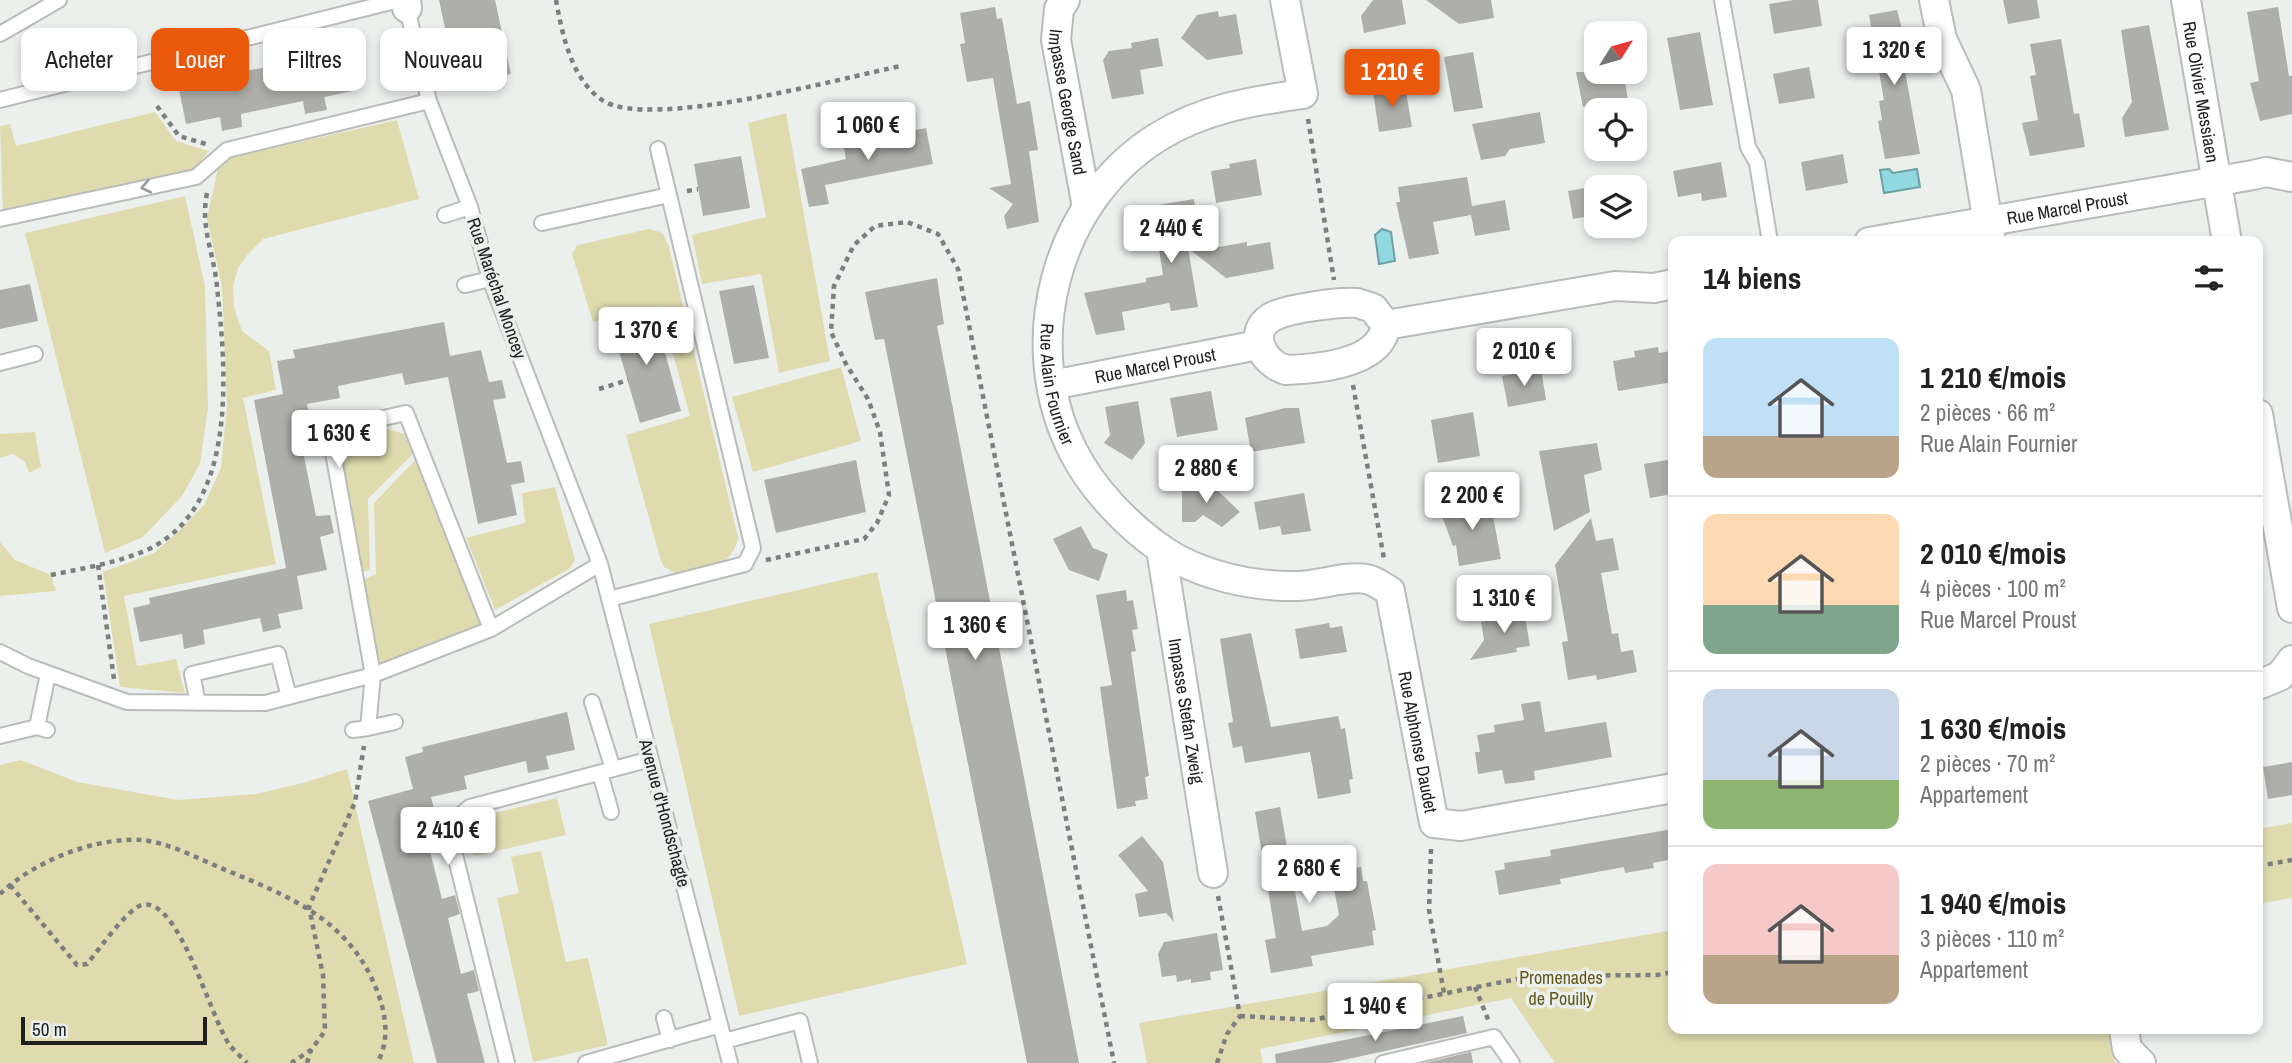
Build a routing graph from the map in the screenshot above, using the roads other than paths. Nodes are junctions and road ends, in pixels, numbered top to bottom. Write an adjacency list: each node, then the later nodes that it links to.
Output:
1 (59, 0): 8 (lane)
2 (1065, 0): 17 (street, Impasse George Sand)
3 (1285, 0): 17 (street, Rue Alain Fournier)
4 (1722, 0): 22 (lane)
5 (1934, 0): 21 (street)
6 (2186, 0): 14 (street, Rue Olivier Messiaen)
7 (400, 2): 9 (lane); 10 (lane, Rue Maréchal Moncey)
8 (0, 34)
9 (0, 100)
10 (429, 101): 16 (lane, Rue Maréchal Moncey); 19 (lane, one-way to 19)
11 (657, 149): 15 (lane)
12 (2292, 158): 13 (street, Rue Marcel Proust)
13 (2279, 175): 14 (street, Rue Marcel Proust)
14 (2216, 182): 21 (street, Rue Marcel Proust); 24 (street, Rue Olivier Messiaen)
15 (669, 195): 20 (lane); 37 (lane)
16 (470, 207): 18 (lane); 25 (lane, Rue Maréchal Moncey)
17 (1087, 207): 32 (street, Rue Alain Fournier)
18 (445, 215)
19 (0, 219)
20 (542, 223)
21 (1990, 231): 23 (street, Rue Marcel Proust)
22 (1769, 236)
23 (1935, 236)
24 (2226, 236)
25 (490, 279): 26 (lane); 35 (lane, Rue Maréchal Moncey)
26 (465, 285)
27 (1668, 286): 28 (street)
28 (1386, 325): 29 (street); 29 (street)
29 (1258, 345): 32 (street, Rue Marcel Proust)
30 (36, 354): 31 (lane)
31 (0, 363)
32 (1052, 385): 34 (street, Rue Alain Fournier)
33 (2263, 443): 38 (street)
34 (1161, 549): 36 (street, Rue Alain Fournier); 54 (street, Impasse Stefan Zweig)
35 (600, 564): 37 (lane, Avenue d'Hondschagte); 39 (lane)
36 (1390, 591): 52 (street, Rue Alphonse Daudet)
37 (609, 598): 50 (lane, Avenue d'Hondschagte)
38 (2292, 608)
39 (491, 629): 43 (lane); 43 (lane)
40 (0, 652): 42 (lane)
41 (2292, 660): 44 (street)
42 (48, 674): 47 (lane); 49 (lane)
43 (373, 676): 45 (lane); 48 (lane)
44 (2263, 683)
45 (289, 697): 47 (lane); 47 (lane)
46 (592, 702): 51 (lane)
47 (198, 703)
48 (395, 722)
49 (0, 736)
50 (651, 759): 51 (lane); 56 (lane, Avenue d'Hondschagte)
51 (607, 771): 53 (lane); 60 (lane)
52 (1668, 789)
53 (611, 812)
54 (1213, 873)
55 (664, 1018): 58 (lane)
56 (720, 1025): 58 (lane); 59 (lane, Avenue d'Hondschagte)
57 (2125, 1034): 66 (street)
58 (670, 1040): 61 (lane)
59 (724, 1041): 62 (lane, Avenue d'Hondschagte); 63 (lane)
60 (507, 1063)
61 (586, 1063)
62 (730, 1063)
63 (810, 1063)
64 (1382, 1063): 65 (lane)
65 (1512, 1063)
66 (2141, 1063)

